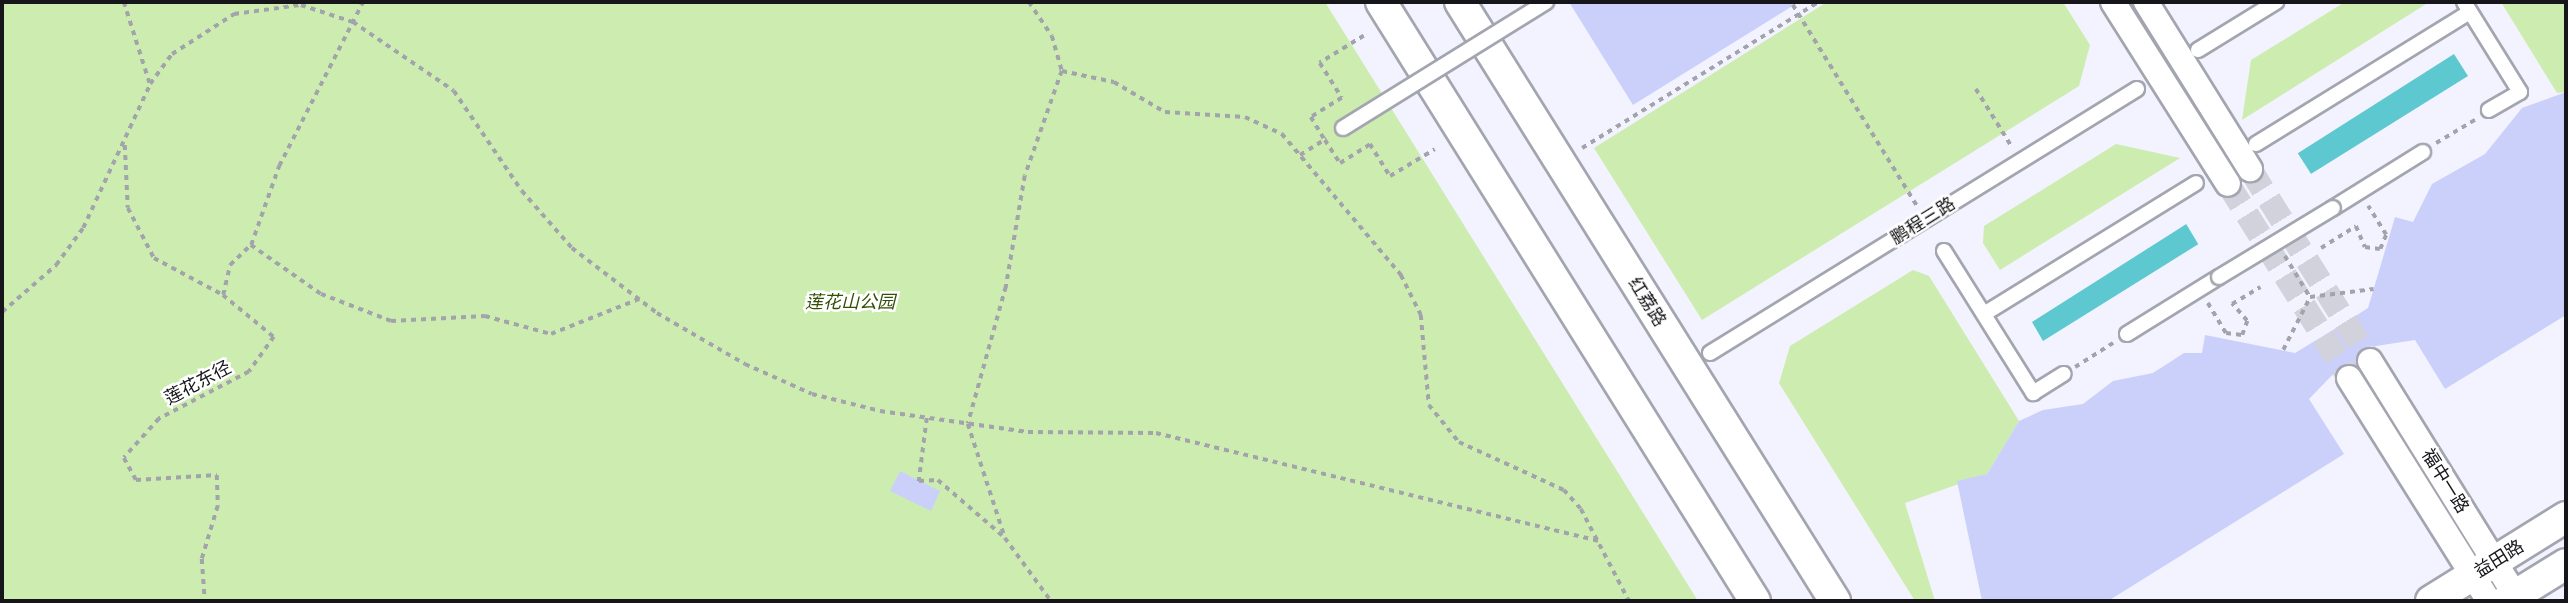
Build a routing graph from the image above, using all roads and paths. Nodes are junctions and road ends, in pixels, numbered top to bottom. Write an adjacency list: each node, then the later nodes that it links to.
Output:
1 (124, 2): 19 (path)
2 (363, 2): 15 (path)
3 (1029, 2): 18 (path)
4 (1381, 2): 66 (main road)
5 (1460, 2): 67 (main road, 红荔路)
6 (1546, 2): 23 (street, bridge)
7 (1818, 2): 14 (path)
8 (2113, 2): 34 (street)
9 (2146, 2): 32 (street)
10 (2276, 2): 17 (street)
11 (300, 3): 15 (path); 19 (path)
12 (1793, 5): 14 (path)
13 (2467, 7): 22 (street); 26 (street)
14 (1798, 14): 27 (path); 36 (path)
15 (353, 22): 38 (path); 46 (path)
16 (1364, 36): 24 (path)
17 (2198, 50)
18 (1062, 71): 30 (path); 56 (path)
19 (150, 84): 25 (path)
20 (1976, 89): 31 (path)
21 (2137, 89): 31 (street, 鹏程三路)
22 (2489, 110): 29 (path)
23 (1343, 128): 24 (path)
24 (1325, 139): 28 (path); 30 (path)
25 (124, 142): 44 (path); 47 (path)
26 (2256, 144)
27 (1582, 148)
28 (1435, 149)
29 (2423, 152): 35 (street)
30 (1300, 155): 59 (path)
31 (2020, 160): 36 (street, 鹏程三路)
32 (2250, 169)
33 (2196, 183): 48 (street)
34 (2228, 184)
35 (2359, 191): 37 (street, bridge); 39 (path)
36 (1925, 219): 51 (street, 鹏程三路)
37 (2276, 242): 43 (street, bridge); 45 (path)
38 (251, 245): 44 (path); 46 (path)
39 (2321, 248)
40 (1944, 251): 48 (street)
41 (2260, 287): 43 (path)
42 (2374, 289): 45 (path, bridge)
43 (2199, 290): 49 (street)
44 (223, 295): 63 (path, 莲花东径)
45 (2310, 297): 50 (path, bridge)
46 (639, 299): 55 (path)
47 (2, 312)
48 (1984, 314): 53 (street)
49 (2127, 334): 53 (path)
50 (2283, 350)
51 (1710, 353)
52 (2370, 361): 61 (street, 福中一路)
53 (2064, 374)
54 (2349, 378): 61 (street, 福中一路)
55 (927, 418): 56 (path); 58 (path)
56 (968, 424): 58 (path); 59 (path)
57 (2566, 517): 61 (main road, 益田路)
58 (1005, 538): 64 (path)
59 (1598, 541): 65 (path)
60 (2566, 564): 62 (main road)
61 (2484, 568): 62 (street, 福中一路); 68 (main road, 益田路)
62 (2507, 600)
63 (205, 601)
64 (1051, 601)
65 (1629, 601)
66 (1755, 601)
67 (1835, 601)
68 (2431, 601)

